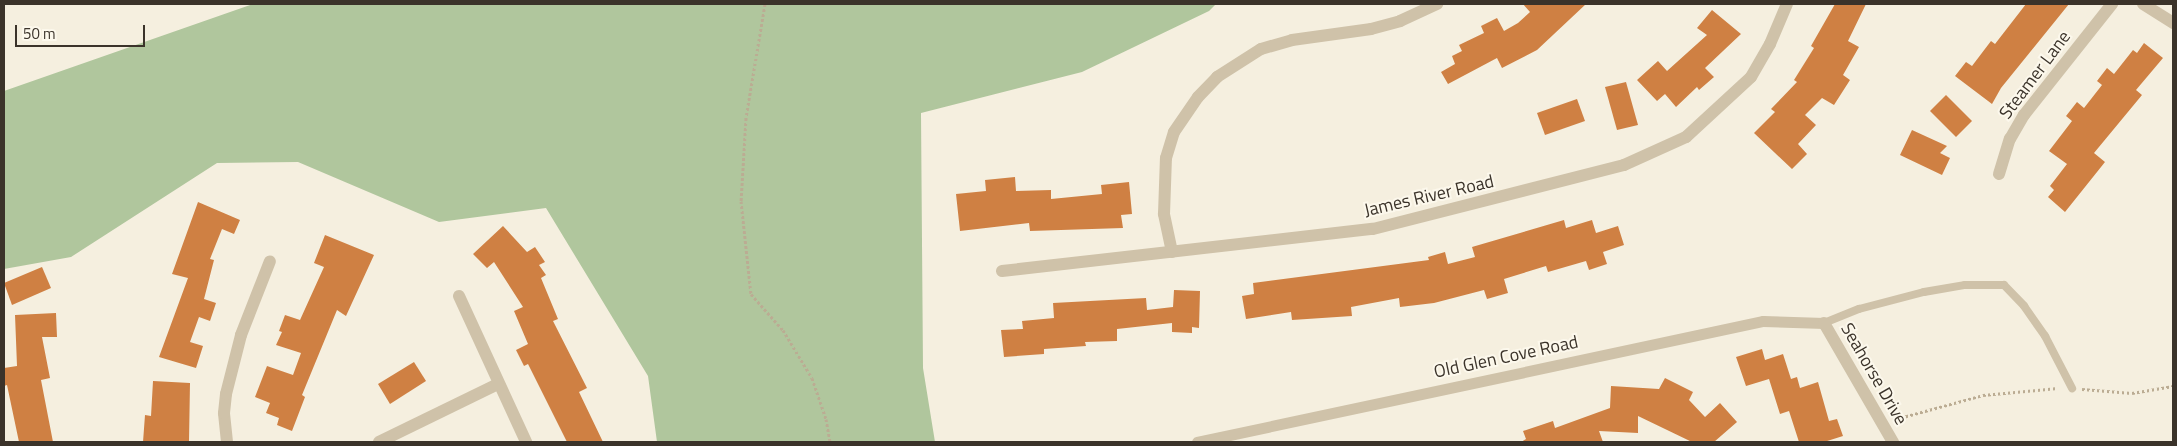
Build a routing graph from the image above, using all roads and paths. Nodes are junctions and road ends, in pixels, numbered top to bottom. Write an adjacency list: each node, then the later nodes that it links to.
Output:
1 (765, 4): 20 (path)
2 (1438, 4): 8 (street)
3 (1787, 4): 8 (street, James River Road)
4 (2112, 4): 7 (street, Steamer Lane)
5 (2143, 4): 6 (street)
6 (2173, 23)
7 (1999, 174)
8 (1172, 252): 10 (street, James River Road)
9 (270, 261): 17 (street)
10 (1002, 271)
11 (459, 296): 13 (street)
12 (1824, 323): 15 (lane); 16 (street, Seahorse Drive); 21 (street, Old Glen Cove Road)
13 (498, 384): 18 (street); 19 (street)
14 (2173, 386): 15 (path)
15 (2072, 388): 16 (path)
16 (1883, 423): 22 (street, Seahorse Drive)
17 (227, 442)
18 (379, 442)
19 (526, 442)
20 (830, 442)
21 (1197, 442)
22 (1893, 442)

